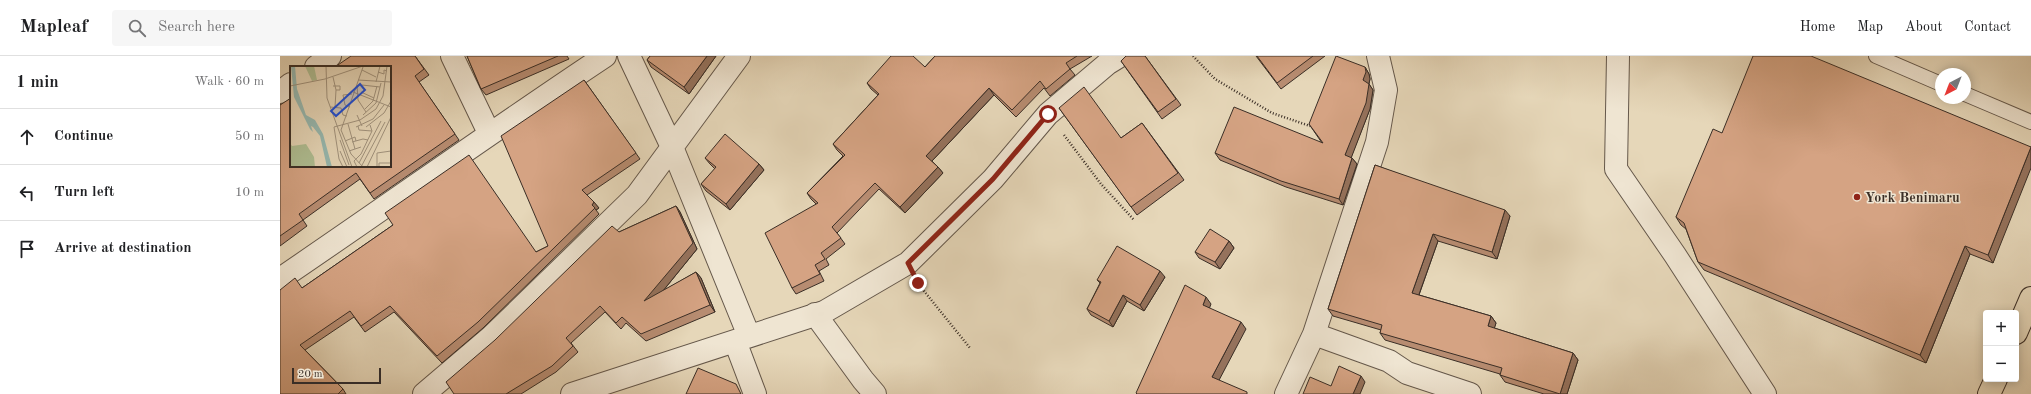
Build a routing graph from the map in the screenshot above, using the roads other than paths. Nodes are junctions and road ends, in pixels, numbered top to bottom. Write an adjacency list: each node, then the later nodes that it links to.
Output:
1 (330, 56): 10 (street)
2 (452, 56): 16 (street)
3 (605, 56): 16 (street)
4 (629, 56): 17 (street)
5 (739, 56): 17 (street)
6 (1120, 56): 20 (street)
7 (1378, 56): 22 (street)
8 (1618, 56): 31 (street)
9 (1876, 56): 11 (lane)
10 (317, 66)
11 (1935, 81)
12 (290, 85): 13 (street)
13 (280, 92)
14 (1971, 97): 15 (lane)
15 (2031, 122)
16 (490, 133): 18 (street)
17 (672, 147): 23 (street); 25 (street)
18 (280, 278)
19 (2031, 298): 21 (highway)
20 (815, 314): 23 (street); 28 (street)
21 (2019, 326)
22 (1314, 334): 29 (street); 30 (street)
23 (742, 338): 26 (street); 27 (street)
24 (1995, 382): 32 (highway)
25 (424, 394)
26 (572, 394)
27 (755, 394)
28 (876, 394)
29 (1286, 394)
30 (1470, 394)
31 (1765, 394)
32 (1989, 394)

